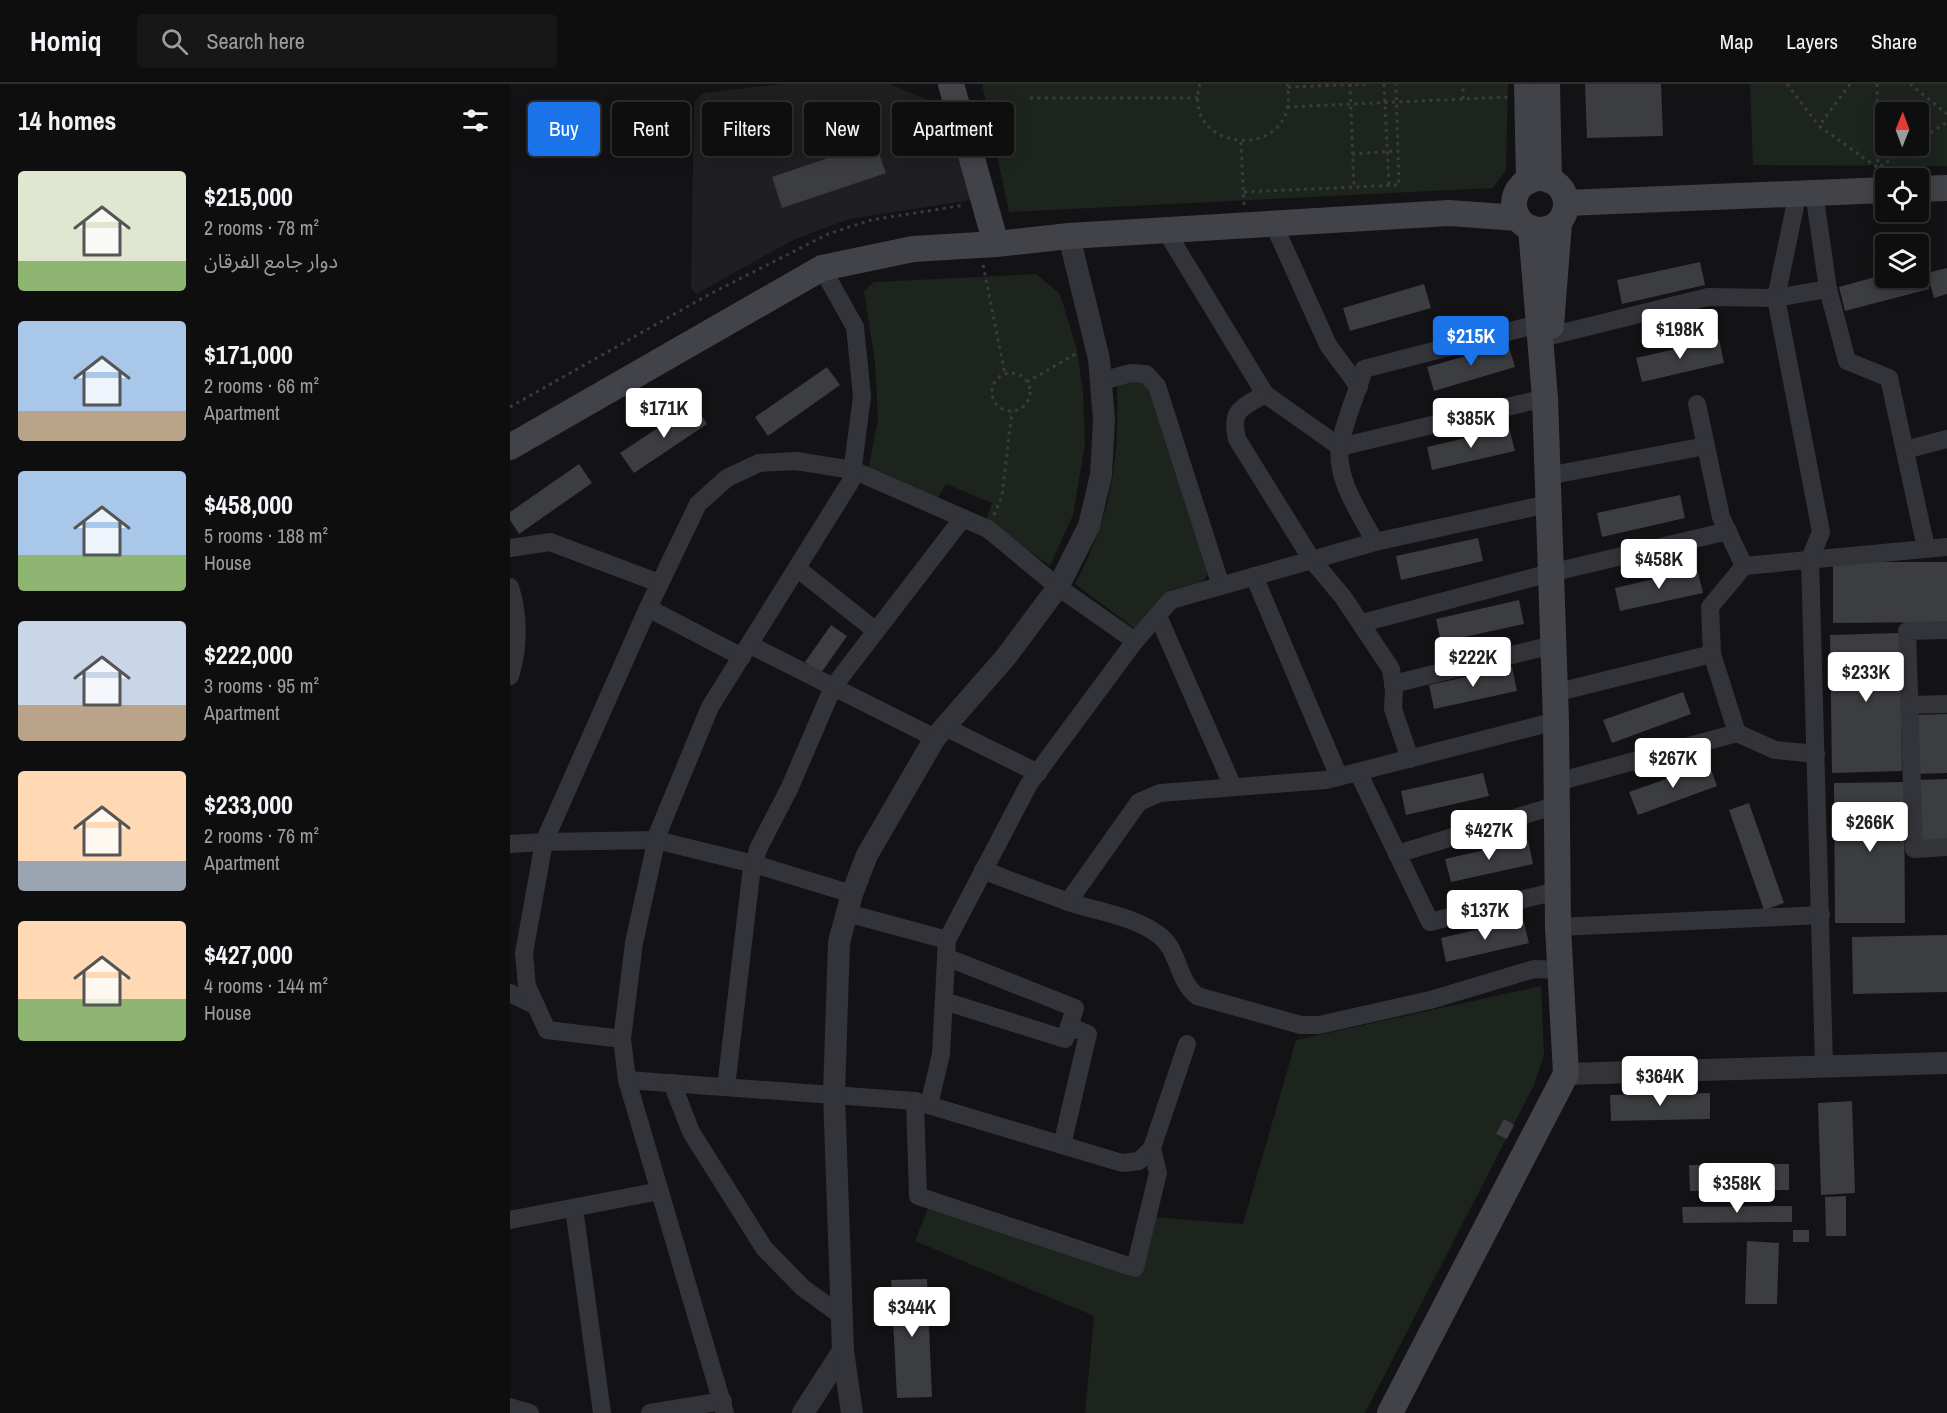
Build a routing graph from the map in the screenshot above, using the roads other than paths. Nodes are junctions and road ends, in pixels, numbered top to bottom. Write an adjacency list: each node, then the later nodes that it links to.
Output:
1 (951, 84): 14 (main road)
2 (1534, 88): 3 (main road)
3 (1532, 184): 8 (main road); 9 (main road); 10 (main road)
4 (1875, 184): 7 (main road)
5 (1947, 188): 6 (main road)
6 (1929, 189)
7 (1806, 192): 9 (main road); 16 (street); 17 (street)
8 (1449, 213): 10 (main road); 11 (main road)
9 (1563, 213): 10 (main road); 18 (main road)
10 (1524, 223): 18 (main road)
11 (1275, 225): 12 (main road); 20 (street)
12 (1166, 231): 13 (main road); 21 (street)
13 (1069, 236): 14 (main road); 19 (street)
14 (988, 245): 15 (main road)
15 (822, 268): 26 (main road); 29 (street)
16 (1828, 289): 17 (street); 28 (street)
17 (1776, 298): 18 (street); 38 (street)
18 (1544, 330): 20 (street); 22 (main road)
19 (1101, 381): 45 (street); 47 (street)
20 (1359, 387): 27 (street)
21 (1265, 394): 27 (street); 39 (street)
22 (1545, 398): 27 (street); 30 (main road)
23 (1697, 404): 25 (street)
24 (1947, 439): 28 (street)
25 (1706, 446): 30 (street); 33 (street)
26 (510, 447)
27 (1340, 447): 34 (street)
28 (1905, 450): 36 (street)
29 (853, 470): 32 (street); 41 (street); 44 (street)
30 (1547, 476): 31 (main road)
31 (1548, 504): 34 (street); 42 (main road)
32 (963, 518): 47 (street); 52 (street)
33 (1728, 531): 40 (street); 42 (street)
34 (1376, 542): 39 (street)
35 (1947, 547): 36 (street)
36 (1926, 548): 38 (street)
37 (510, 549): 44 (street)
38 (1810, 559): 40 (street); 66 (street)
39 (1312, 560): 43 (street); 50 (street)
40 (1744, 566): 56 (street)
41 (798, 569): 52 (street); 55 (street)
42 (1550, 573): 50 (street); 54 (main road)
43 (1254, 576): 45 (street); 70 (street)
44 (659, 584): 48 (street)
45 (1221, 586): 49 (street)
46 (510, 587): 57 (street)
47 (1058, 587): 53 (street); 64 (street)
48 (648, 608): 55 (street); 74 (street)
49 (1158, 616): 53 (street); 71 (street)
50 (1362, 623): 58 (street)
51 (1947, 630): 62 (street)
52 (876, 632): 59 (street)
53 (1135, 641): 69 (street)
54 (1553, 645): 58 (street); 60 (main road)
55 (746, 651): 59 (street); 73 (street)
56 (1712, 654): 60 (street); 65 (street)
57 (510, 676)
58 (1393, 684): 67 (street)
59 (833, 687): 64 (street); 78 (street)
60 (1554, 693): 63 (main road)
61 (1947, 704): 62 (street)
62 (1909, 705): 76 (street)
63 (1556, 721): 67 (street); 72 (main road)
64 (940, 732): 69 (street); 82 (street)
65 (1737, 733): 66 (street); 72 (street)
66 (1816, 754): 83 (street)
67 (1410, 759): 68 (street)
68 (1358, 772): 70 (street); 77 (street)
69 (1038, 773): 79 (street)
70 (1339, 777): 71 (street)
71 (1233, 787): 81 (street)
72 (1557, 794): 77 (street); 80 (main road)
73 (656, 840): 74 (street); 78 (street); 91 (street)
74 (544, 842): 75 (street); 89 (street)
75 (510, 844)
76 (1947, 847)
77 (1397, 854): 80 (street)
78 (754, 864): 82 (street); 98 (street)
79 (982, 870): 81 (street); 85 (street)
80 (1557, 891): 84 (main road)
81 (1068, 902): 86 (street)
82 (849, 903): 85 (street); 99 (street)
83 (1821, 915): 84 (street); 94 (street)
84 (1558, 927): 86 (main road)
85 (947, 949): 88 (street); 90 (street)
86 (1560, 970): 95 (main road)
87 (510, 993): 89 (street)
88 (944, 1001): 90 (street); 100 (street)
89 (536, 1006): 91 (street)
90 (1069, 1026): 101 (street)
91 (622, 1038): 96 (street)
92 (1187, 1044): 102 (street)
93 (1947, 1062): 94 (street)
94 (1824, 1066): 95 (street)
95 (1566, 1074): 115 (main road)
96 (627, 1080): 97 (street); 103 (street)
97 (672, 1083): 98 (street); 106 (street)
98 (726, 1087): 99 (street)
99 (834, 1094): 100 (street); 106 (street)
100 (922, 1103): 101 (street); 102 (street)
101 (1062, 1145): 102 (street)
102 (1152, 1148)
103 (660, 1191): 104 (street); 109 (street)
104 (574, 1208): 105 (street); 111 (street)
105 (510, 1220)
106 (842, 1316): 107 (street)
107 (843, 1351): 113 (street); 114 (street)
108 (510, 1407): 110 (street)
109 (724, 1407): 112 (street)
110 (530, 1413)
111 (602, 1413)
112 (650, 1413)
113 (803, 1413)
114 (852, 1413)
115 (1390, 1413)

